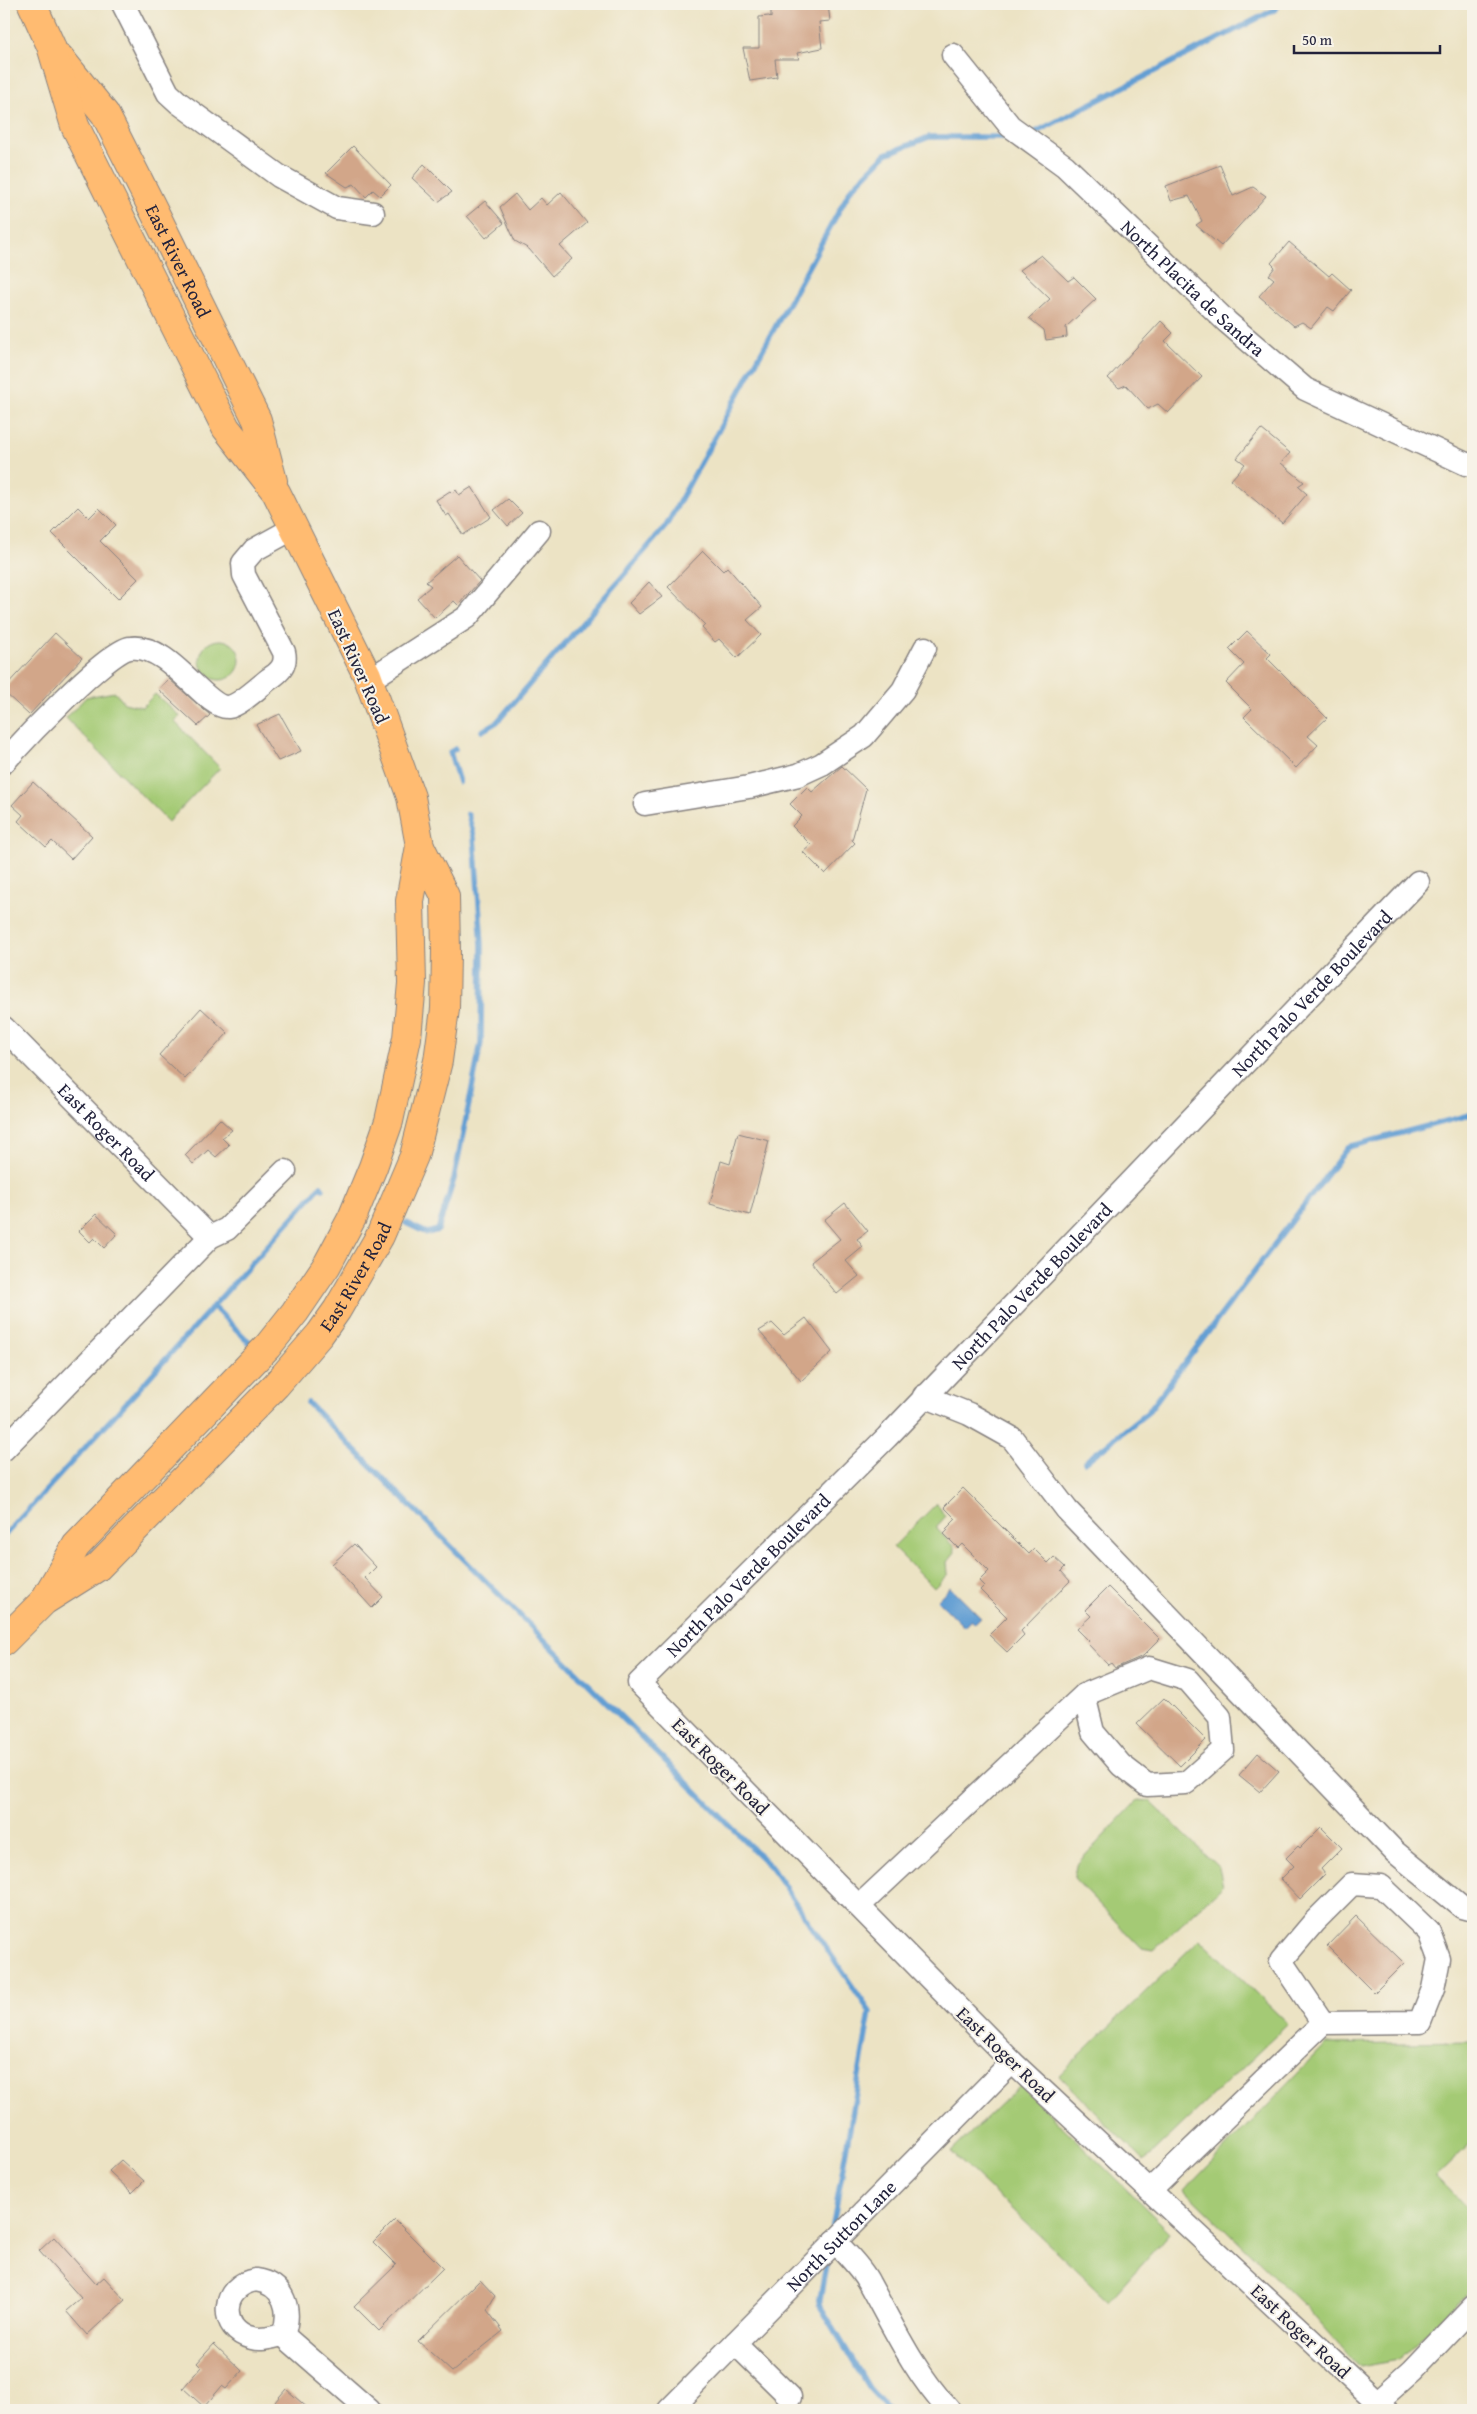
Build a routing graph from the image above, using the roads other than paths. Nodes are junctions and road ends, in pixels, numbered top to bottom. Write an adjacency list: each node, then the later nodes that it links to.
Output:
1 (32, 4): 6 (main road, East River Road)
2 (123, 4): 4 (street)
3 (953, 55): 5 (street, North Placita de Sandra)
4 (373, 213)
5 (1473, 464)
6 (294, 528): 9 (main road, East River Road); 10 (street)
7 (539, 531): 9 (street)
8 (925, 648): 11 (street)
9 (369, 680): 18 (main road, East River Road)
10 (4, 762)
11 (645, 804)
12 (1418, 882): 16 (street, North Palo Verde Boulevard)
13 (4, 1028): 15 (street, East Roger Road)
14 (285, 1171): 15 (street)
15 (210, 1237): 17 (street)
16 (924, 1396): 19 (street, North Palo Verde Boulevard); 22 (street)
17 (4, 1449)
18 (4, 1641)
19 (638, 1683): 21 (street, East Roger Road)
20 (1084, 1695): 20 (street); 21 (street)
21 (859, 1906): 24 (street, East Roger Road)
22 (1473, 1910)
23 (1324, 2022): 23 (street); 25 (street)
24 (1012, 2062): 25 (street, East Roger Road); 26 (street, North Sutton Lane)
25 (1150, 2190): 31 (street, East Roger Road)
26 (835, 2242): 29 (street, North Sutton Lane); 34 (street)
27 (1473, 2307): 31 (street)
28 (282, 2335): 33 (street)
29 (735, 2343): 30 (street); 32 (street, North Sutton Lane)
30 (790, 2396)
31 (1382, 2406)
32 (678, 2407)
33 (369, 2410)
34 (949, 2410)

